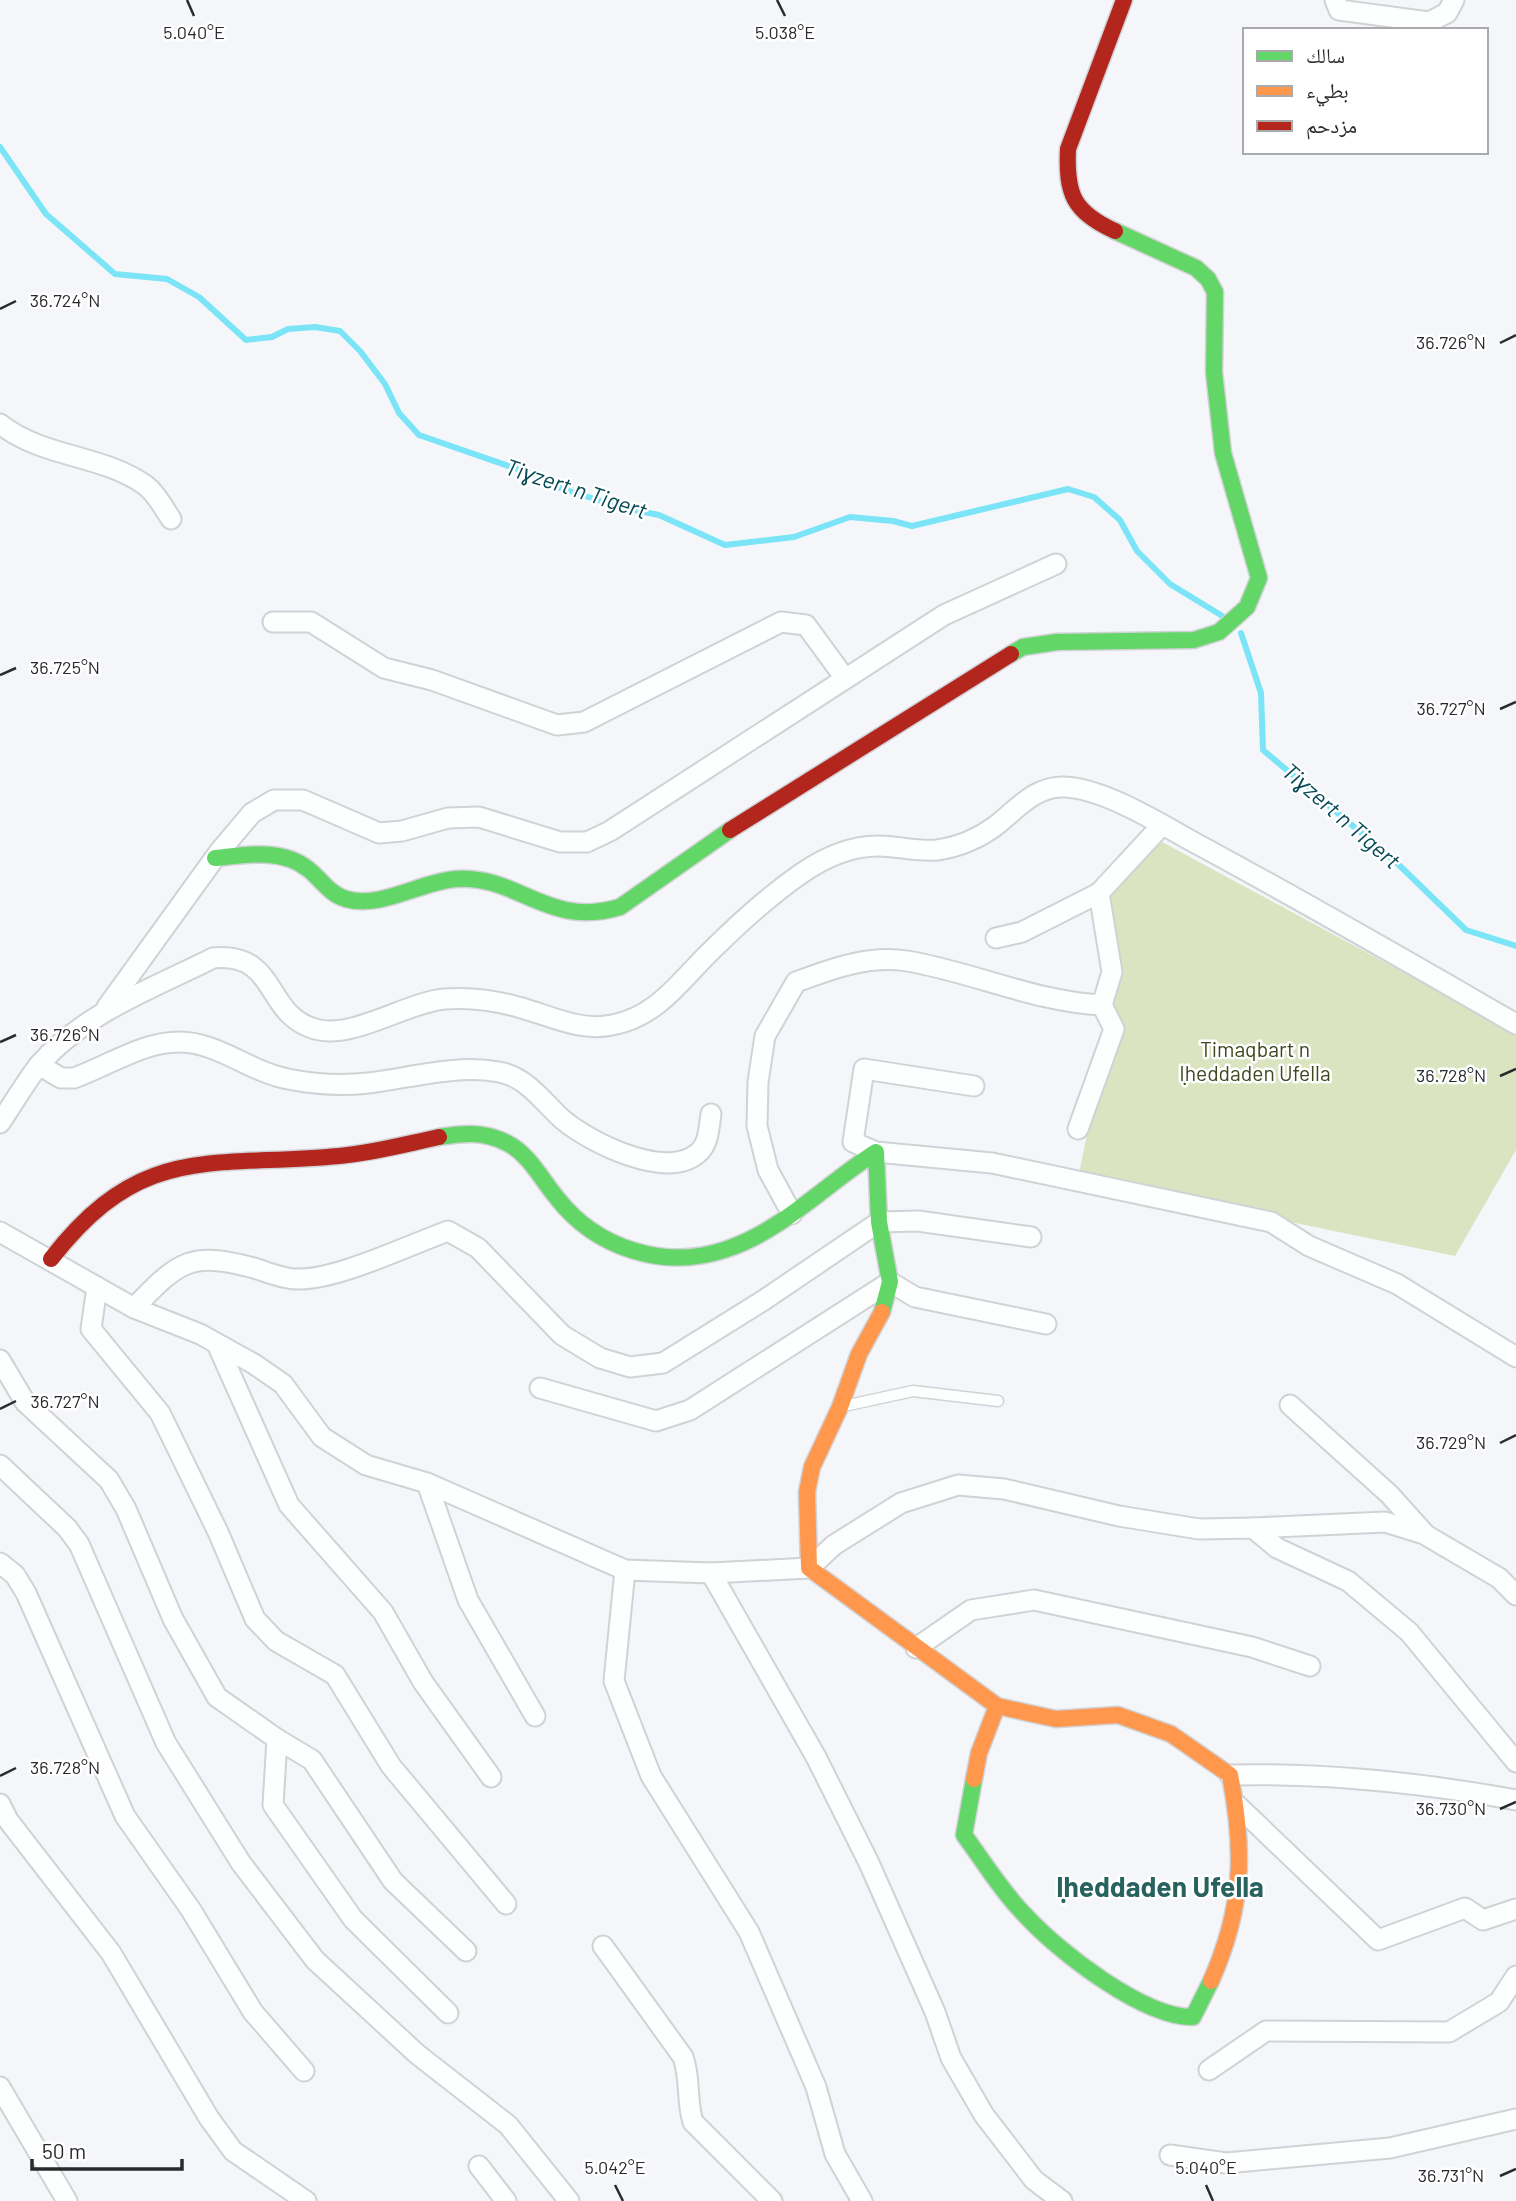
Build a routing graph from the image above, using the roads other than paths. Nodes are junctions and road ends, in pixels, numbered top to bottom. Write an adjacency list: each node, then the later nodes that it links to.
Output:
1 (1125, 0): 10 (street)
2 (1335, 0): 3 (street)
3 (1454, 0)
4 (0, 424): 5 (street)
5 (171, 519)
6 (1056, 564): 8 (street)
7 (273, 622): 8 (street)
8 (844, 677): 10 (street)
9 (1162, 825): 11 (street); 14 (street); 15 (street)
10 (215, 858): 14 (street)
11 (1099, 893): 12 (street); 13 (street)
12 (996, 938)
13 (1102, 1005): 20 (street); 22 (street)
14 (104, 1011): 16 (street)
15 (1516, 1024)
16 (39, 1065): 18 (street); 19 (street)
17 (974, 1086): 21 (street)
18 (711, 1114)
19 (0, 1123)
20 (1078, 1129)
21 (876, 1152): 22 (street); 23 (street); 32 (street)
22 (792, 1214): 26 (street)
23 (879, 1222): 25 (street); 27 (street); 29 (street)
24 (0, 1232): 26 (street)
25 (1031, 1237)
26 (51, 1259): 28 (street)
27 (890, 1282): 30 (street); 34 (street); 37 (street)
28 (97, 1287): 29 (street); 58 (street)
29 (134, 1308): 31 (street)
30 (1046, 1324)
31 (217, 1343): 39 (street); 54 (street)
32 (1516, 1357)
33 (0, 1360): 51 (street)
34 (540, 1388)
35 (998, 1401): 37 (lane)
36 (1290, 1405): 41 (street)
37 (840, 1407): 43 (street)
38 (0, 1465): 73 (street)
39 (426, 1483): 44 (street); 50 (street)
40 (1253, 1528): 41 (street); 43 (street); 52 (street)
41 (1424, 1534): 46 (street)
42 (0, 1563): 65 (street)
43 (809, 1568): 45 (street); 47 (street)
44 (625, 1570): 45 (street); 75 (street)
45 (711, 1573): 76 (street)
46 (1516, 1595)
47 (916, 1648): 48 (street); 49 (street)
48 (1310, 1667)
49 (997, 1706): 53 (street); 57 (street)
50 (535, 1716)
51 (277, 1738): 61 (street); 63 (street)
52 (1516, 1762)
53 (1230, 1775): 55 (street); 57 (street)
54 (491, 1777)
55 (1516, 1800)
56 (0, 1804): 71 (street)
57 (1237, 1805): 59 (street)
58 (506, 1904)
59 (1516, 1909)
60 (603, 1945): 74 (street)
61 (466, 1951)
62 (1516, 1976): 64 (street)
63 (448, 2012)
64 (1209, 2070)
65 (304, 2071)
66 (0, 2087): 70 (street)
67 (1516, 2119): 68 (street)
68 (1170, 2155)
69 (479, 2166): 72 (street)
70 (67, 2201)
71 (306, 2201)
72 (506, 2201)
73 (569, 2201)
74 (772, 2201)
75 (862, 2201)
76 (1062, 2201)

